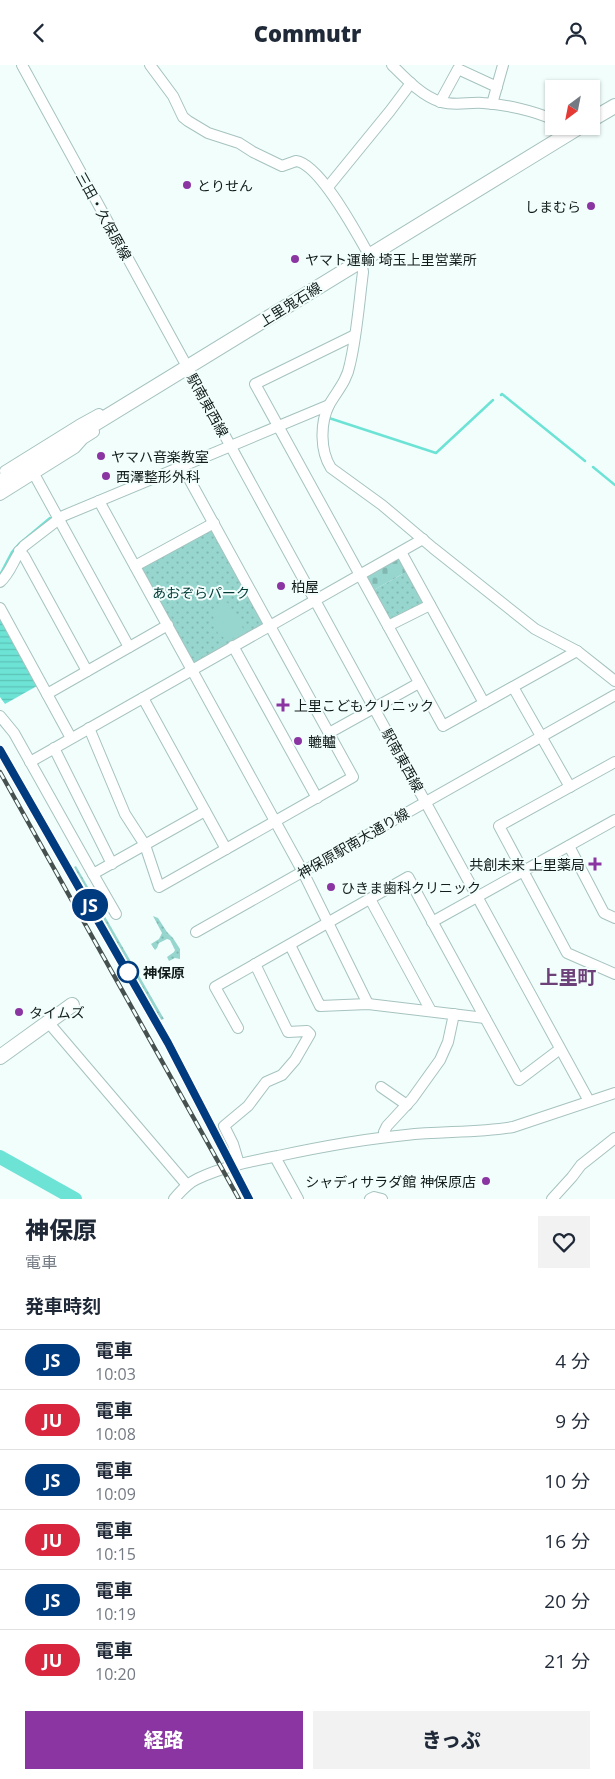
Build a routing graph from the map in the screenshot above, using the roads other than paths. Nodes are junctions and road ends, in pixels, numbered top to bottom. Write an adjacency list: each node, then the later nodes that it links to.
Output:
1 (22, 65): 16 (street, 三田・久保原線)
2 (150, 65): 13 (street)
3 (393, 65): 5 (street)
4 (503, 65): 6 (street)
5 (411, 83): 7 (street); 13 (street)
6 (497, 87): 7 (street); 8 (street)
7 (440, 102): 8 (street)
8 (492, 104): 11 (street)
9 (615, 106): 10 (main road)
10 (600, 115)
11 (545, 117)
12 (557, 135): 14 (main road, 上里鬼石線)
13 (328, 187): 14 (street)
14 (365, 258): 15 (street); 16 (main road, 上里鬼石線)
15 (355, 335): 17 (street); 19 (street)
16 (187, 368): 18 (main road, 上里鬼石線); 20 (street, 駅南東西線)
17 (329, 405): 19 (street); 29 (street)
18 (117, 411): 22 (street); 23 (street); 24 (main road, 上里鬼石線)
19 (278, 426): 20 (street); 33 (street)
20 (230, 446): 21 (street); 35 (street, 駅南東西線)
21 (182, 466): 26 (street); 28 (street)
22 (0, 474)
23 (34, 474): 25 (street); 27 (street)
24 (0, 482)
25 (0, 495)
26 (100, 501): 27 (street); 32 (street)
27 (58, 518): 30 (street); 42 (street)
28 (214, 523): 32 (street); 39 (street)
29 (423, 539): 31 (street); 43 (street)
30 (19, 551): 34 (street); 45 (street)
31 (401, 552): 33 (street); 36 (street)
32 (135, 566): 38 (street)
33 (360, 575): 35 (street); 40 (street)
34 (0, 582)
35 (315, 600): 39 (street); 53 (street, 駅南東西線)
36 (430, 605): 40 (street); 52 (street)
37 (0, 608): 49 (street)
38 (168, 625): 42 (street); 44 (street)
39 (270, 626): 41 (street); 56 (street)
40 (388, 626): 47 (street)
41 (233, 646): 44 (street); 63 (street)
42 (129, 647): 45 (street)
43 (577, 651): 46 (street); 48 (street)
44 (192, 670): 51 (street); 66 (street)
45 (87, 671): 49 (street)
46 (615, 681)
47 (419, 683): 52 (street); 53 (street)
48 (513, 687): 52 (street); 57 (street)
49 (47, 694): 58 (street)
50 (615, 695): 57 (street, 神保原駅南大通り線)
51 (143, 698): 55 (street); 65 (street)
52 (484, 703)
53 (374, 708): 56 (street); 64 (street, 駅南東西線)
54 (0, 716): 60 (street)
55 (89, 728): 58 (street); 68 (street)
56 (329, 733): 63 (street)
57 (542, 736): 62 (street); 64 (street, 神保原駅南大通り線)
58 (71, 738): 59 (street)
59 (54, 748): 60 (street); 71 (street)
60 (30, 761): 74 (street)
61 (615, 761): 62 (street)
62 (570, 787): 72 (street)
63 (317, 798): 66 (street)
64 (426, 802): 73 (street, 神保原駅南大通り線); 75 (street, 駅南東西線)
65 (205, 811): 68 (street); 70 (street)
66 (276, 822): 70 (street); 73 (street)
67 (614, 822): 69 (street)
68 (145, 845): 70 (street); 71 (street)
69 (569, 846): 72 (street); 78 (street)
70 (226, 849)
71 (112, 864): 74 (street)
72 (523, 870): 75 (street); 84 (street)
73 (303, 872): 80 (street); 81 (street, 神保原駅南大通り線)
74 (93, 874): 77 (street)
75 (478, 897): 79 (street); 92 (street, 駅南東西線)
76 (370, 899): 79 (street); 80 (street); 87 (street)
77 (116, 914)
78 (615, 918)
79 (432, 922): 89 (street)
80 (328, 923): 82 (street); 85 (street)
81 (196, 932)
82 (290, 945): 83 (street); 85 (street)
83 (254, 964): 91 (street); 101 (street)
84 (615, 974)
85 (368, 1004): 87 (street)
86 (72, 1005): 90 (main road)
87 (431, 1011): 88 (street)
88 (454, 1014): 89 (street); 97 (street)
89 (485, 1017): 92 (street)
90 (48, 1022): 93 (main road); 102 (street)
91 (238, 1028)
92 (560, 1049): 96 (street, 駅南東西線)
93 (0, 1057)
94 (381, 1087): 97 (street)
95 (615, 1093): 96 (street)
96 (589, 1101): 98 (street)
97 (407, 1105): 98 (street)
98 (384, 1137): 100 (street)
99 (615, 1137): 107 (street)
100 (275, 1157): 101 (street); 104 (street)
101 (239, 1164): 102 (street)
102 (187, 1185): 103 (street)
103 (174, 1199)
104 (298, 1199)
105 (370, 1199): 106 (street)
106 (382, 1199)
107 (552, 1199)

